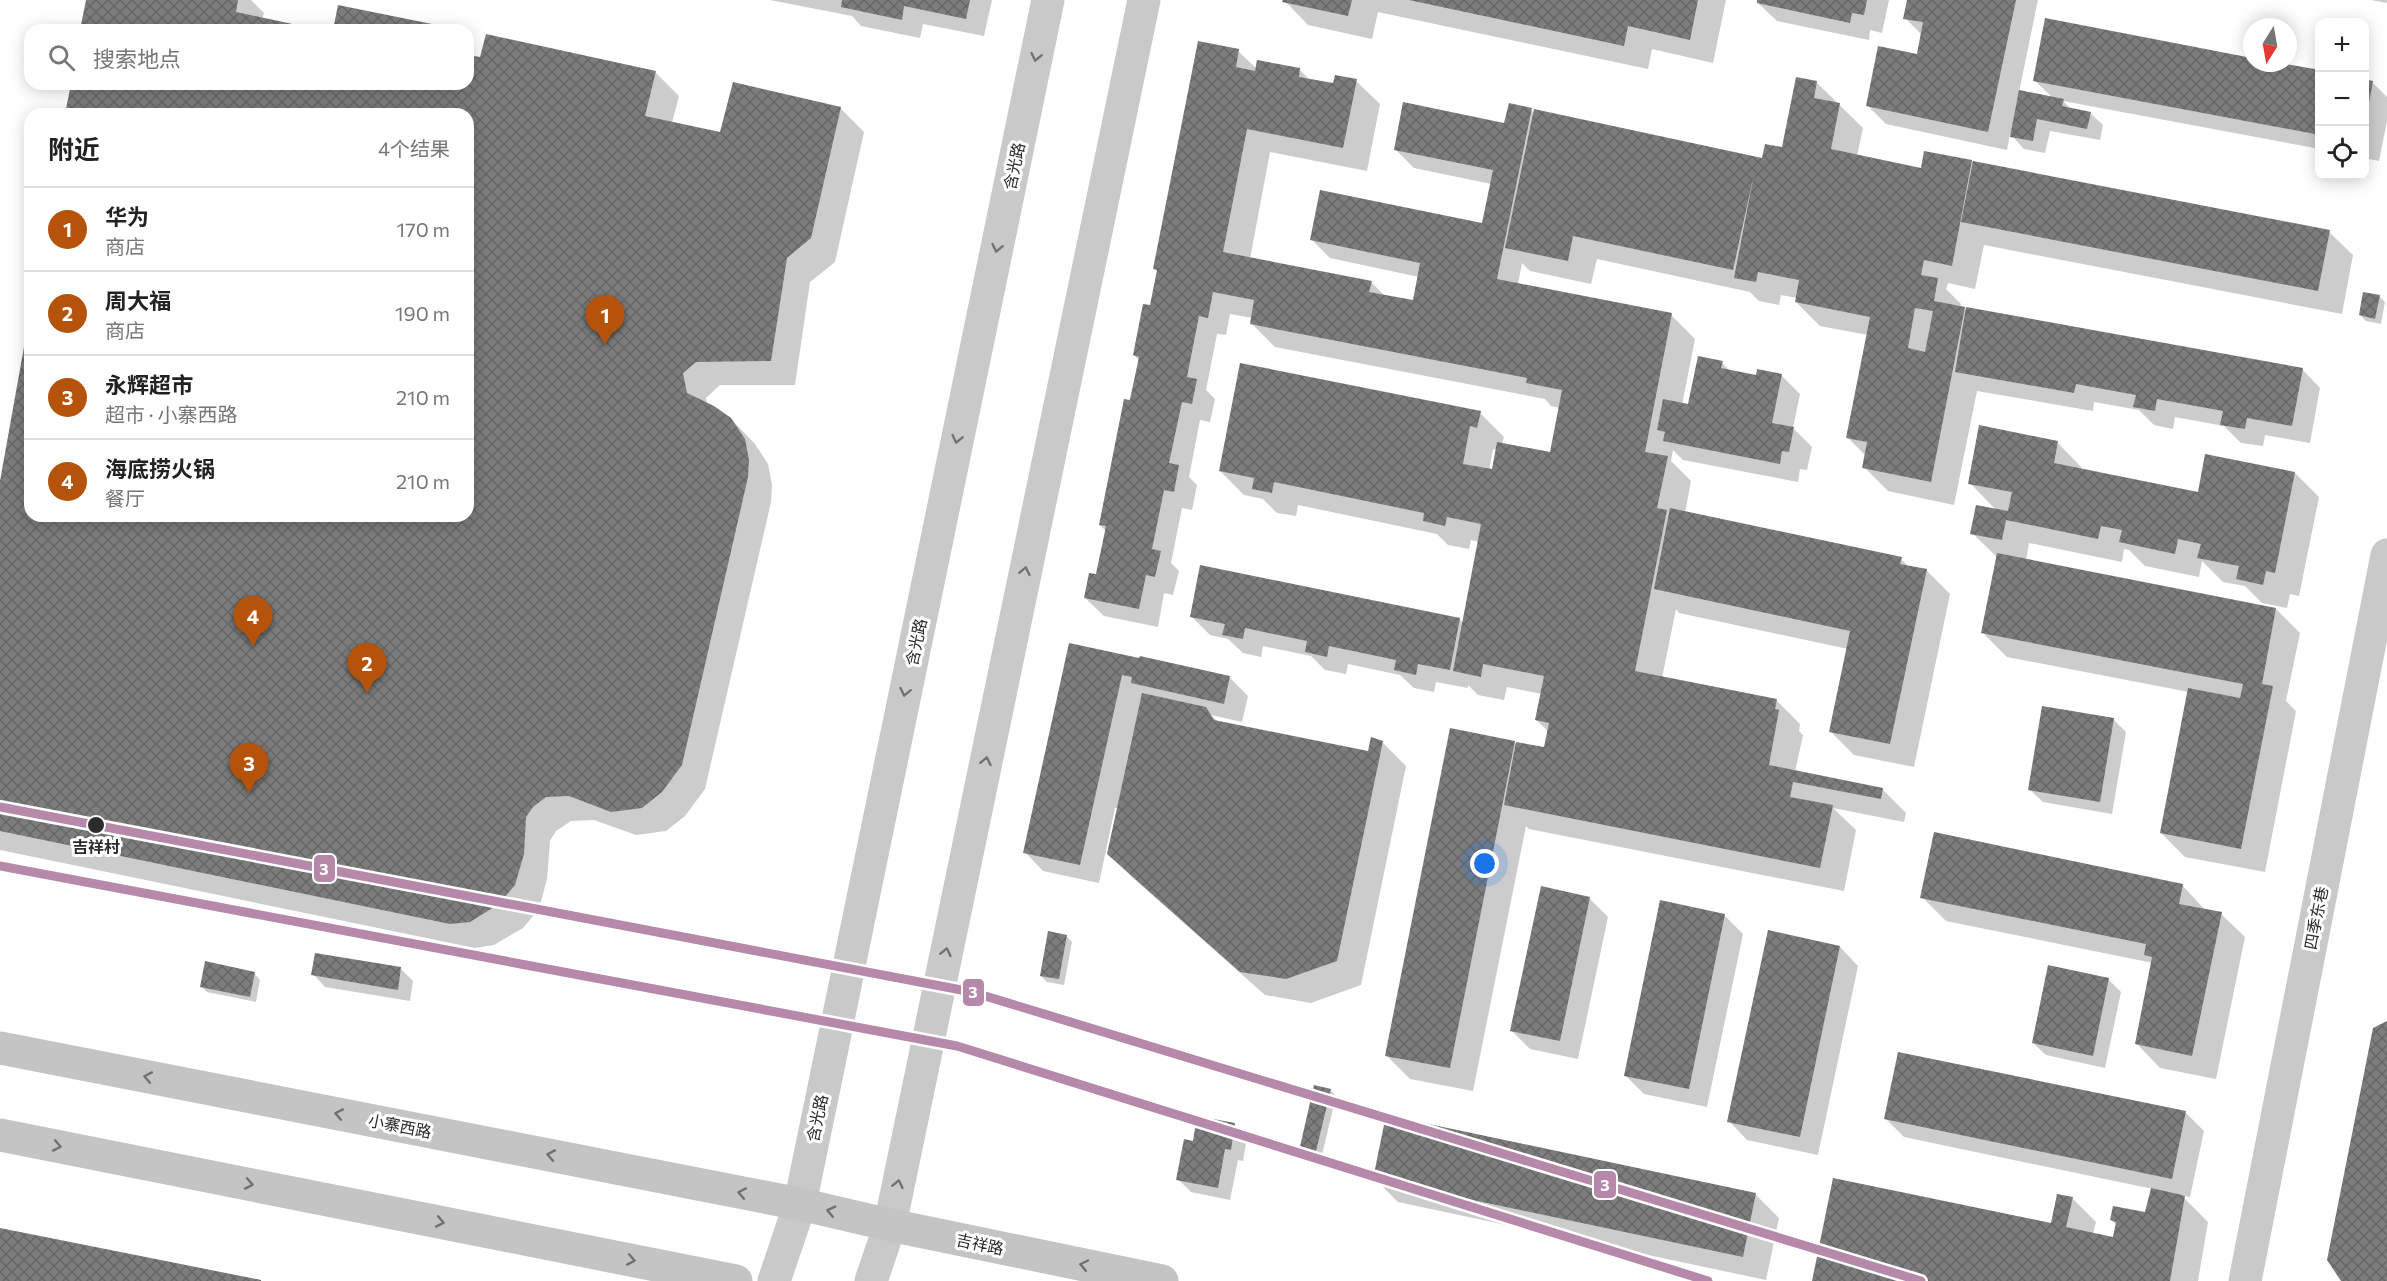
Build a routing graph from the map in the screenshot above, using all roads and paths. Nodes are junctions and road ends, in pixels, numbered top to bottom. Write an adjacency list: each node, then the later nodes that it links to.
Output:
1 (1048, 0): 6 (main road, 含光路, one-way to 6)
2 (1143, 0): 7 (main road, one-way to 2)
3 (2387, 555): 12 (main road, 四季东巷)
4 (0, 1048): 6 (main road, 小寨西路, one-way to 4)
5 (0, 1135): 8 (main road, one-way to 8)
6 (800, 1204): 7 (main road, 吉祥路, one-way to 6); 9 (main road, 含光路)
7 (890, 1225): 10 (main road); 11 (main road, 吉祥路, one-way to 7)
8 (735, 1281)
9 (774, 1281)
10 (871, 1281)
11 (1162, 1281)
12 (2245, 1281)

